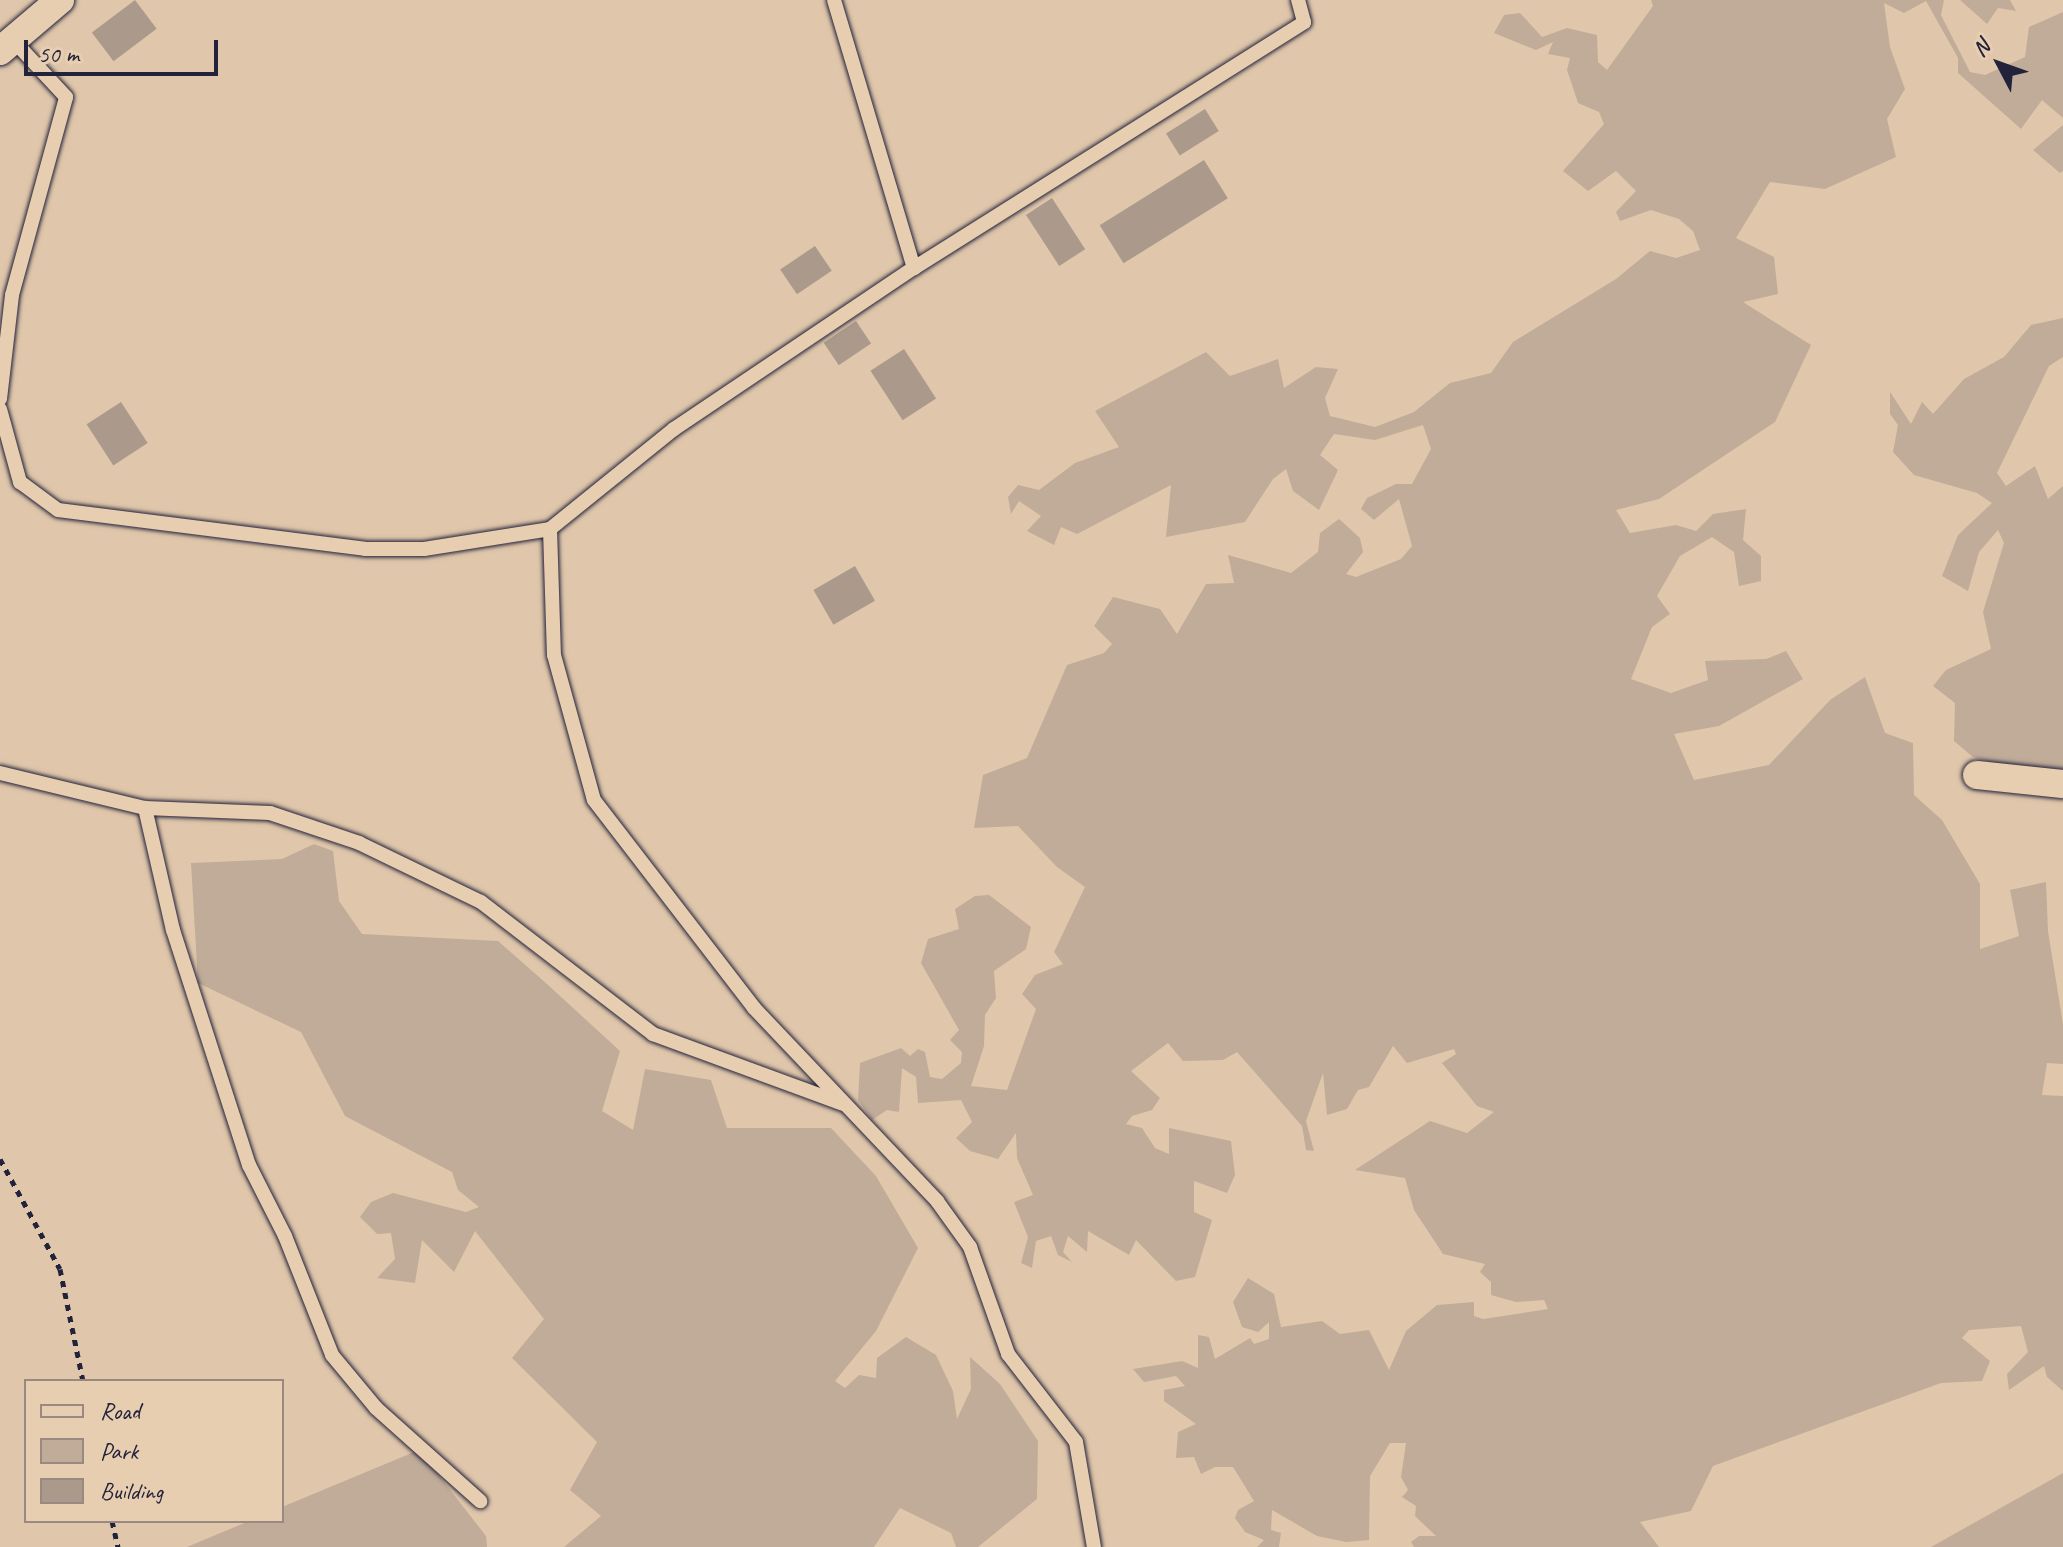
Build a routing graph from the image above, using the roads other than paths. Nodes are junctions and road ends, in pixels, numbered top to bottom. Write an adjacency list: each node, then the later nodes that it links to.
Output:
1 (60, 0): 4 (street)
2 (834, 0): 5 (lane)
3 (1298, 0): 5 (lane)
4 (6, 46): 6 (lane)
5 (914, 268): 8 (lane)
6 (0, 399)
7 (0, 409): 8 (lane)
8 (550, 529): 13 (lane)
9 (0, 773): 12 (lane)
10 (1977, 775): 11 (street)
11 (2063, 784)
12 (145, 808): 13 (lane); 14 (lane)
13 (847, 1105): 15 (lane)
14 (480, 1501)
15 (1094, 1547)

